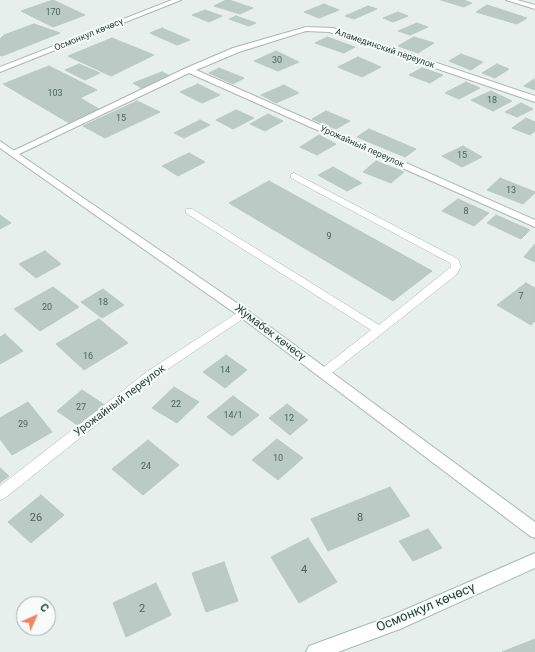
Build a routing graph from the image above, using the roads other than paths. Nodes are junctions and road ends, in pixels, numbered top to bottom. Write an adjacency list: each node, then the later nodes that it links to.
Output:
1 (178, 0): 4 (street, Осмонкул көчөсү)
2 (510, 0): 3 (street)
3 (535, 7)
4 (0, 70)
5 (189, 70): 6 (street, Аламединский переулок); 8 (street, Аламединский переулок); 11 (street, Урожайный переулок)
6 (535, 99)
7 (0, 144): 8 (street, Жумабек көчөсү)
8 (14, 154): 12 (street, Жумабек көчөсү)
9 (294, 176): 13 (lane)
10 (189, 211): 13 (lane)
11 (535, 224)
12 (243, 312): 14 (street, Жумабек көчөсү); 15 (lane, Урожайный переулок)
13 (379, 330): 14 (lane)
14 (324, 373): 16 (street, Жумабек көчөсү)
15 (0, 494)
16 (535, 531)
17 (535, 560): 18 (street, Осмонкул көчөсү)
18 (315, 652)

